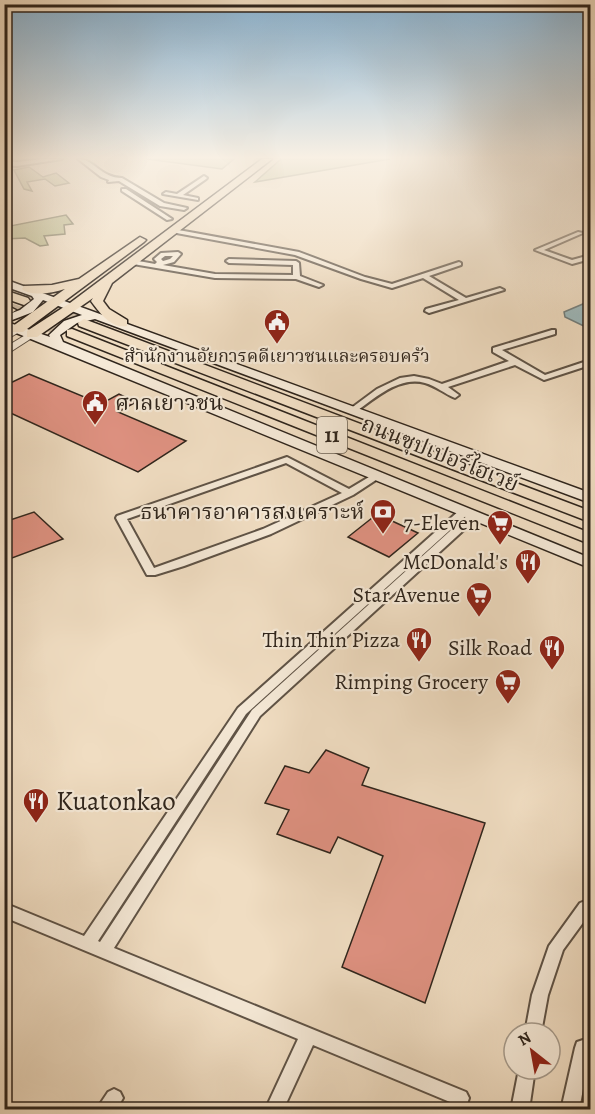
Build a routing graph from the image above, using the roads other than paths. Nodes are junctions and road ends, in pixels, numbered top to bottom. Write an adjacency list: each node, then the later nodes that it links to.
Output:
1 (157, 211): 4 (street)
2 (180, 211): 4 (main road)
3 (199, 211): 5 (main road)
4 (169, 219): 11 (main road)
5 (173, 231): 9 (main road); 12 (street)
6 (580, 232): 7 (street)
7 (591, 257)
8 (229, 261): 14 (street)
9 (133, 262): 13 (main road); 14 (street)
10 (459, 264): 12 (street)
11 (93, 275): 19 (main road); 20 (main road)
12 (424, 276): 21 (street)
13 (112, 277): 22 (main road); 26 (main road)
14 (297, 277): 16 (street)
15 (4, 282): 19 (main road)
16 (319, 285)
17 (500, 290): 21 (street)
18 (4, 294): 19 (main road)
19 (29, 294): 20 (main road); 24 (main road)
20 (59, 300): 22 (main road); 28 (main road)
21 (465, 300): 23 (street)
22 (74, 306): 25 (main road); 30 (main road)
23 (429, 311)
24 (6, 312)
25 (103, 316): 26 (main road); 32 (main road)
26 (122, 323): 38 (main road)
27 (4, 324): 28 (main road)
28 (18, 329): 30 (main road); 31 (street)
29 (552, 332): 34 (street)
30 (32, 334): 32 (main road); 33 (street)
31 (4, 338)
32 (58, 344): 39 (main road)
33 (4, 353)
34 (516, 362): 35 (street); 36 (street)
35 (591, 362)
36 (443, 386): 37 (street); 38 (street)
37 (455, 395)
38 (354, 409): 41 (main road)
39 (377, 476): 40 (street); 42 (main road)
40 (350, 493): 40 (street)
41 (591, 498)
42 (470, 513): 45 (main road); 46 (street)
43 (591, 517): 44 (main road, ถนนซุปเปอร์ไฮเวย์ / 11)
44 (591, 539)
45 (591, 563)
46 (228, 743): 49 (street); 50 (street)
47 (585, 908): 51 (street)
48 (4, 910): 49 (street)
49 (87, 945): 50 (street)
50 (103, 951): 52 (street)
51 (535, 1021)
52 (309, 1035): 55 (street); 56 (street)
53 (583, 1048): 58 (street)
54 (525, 1081): 57 (street)
55 (458, 1104)
56 (274, 1110)
57 (520, 1110)
58 (570, 1110)

